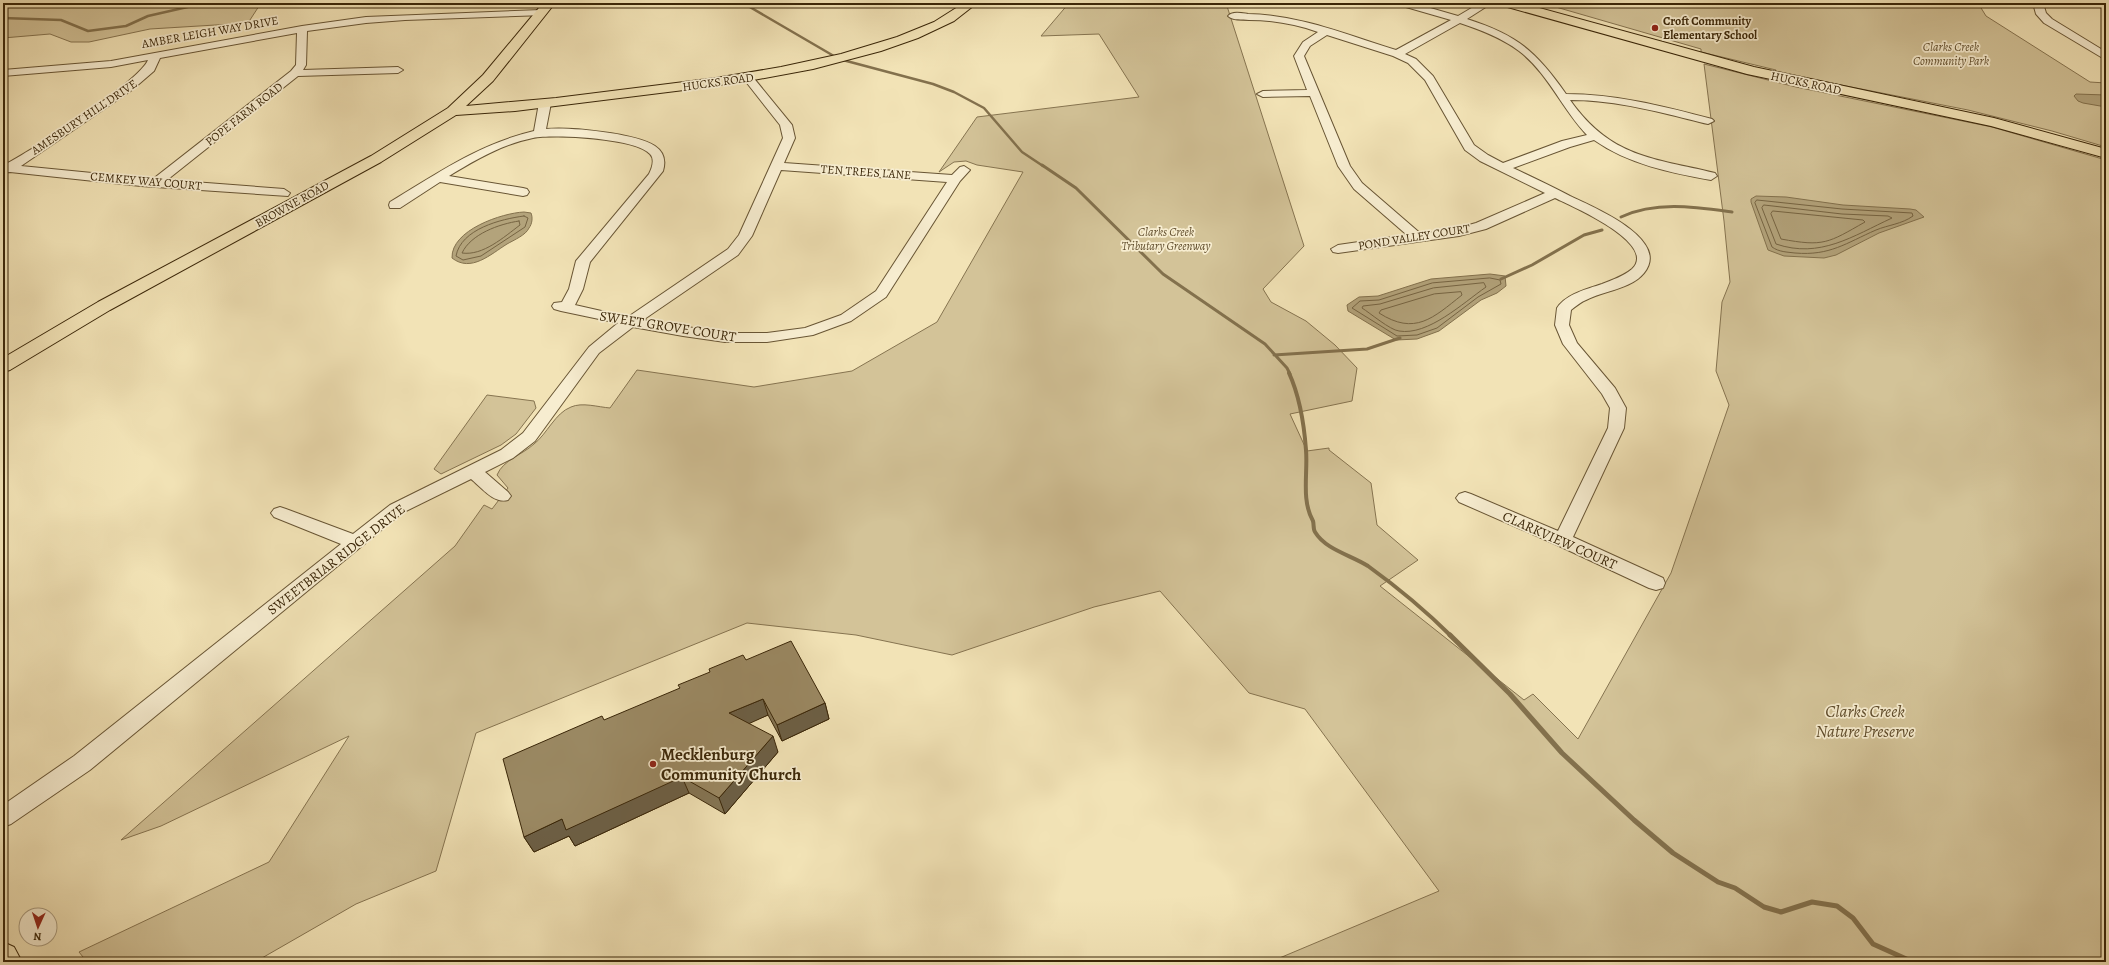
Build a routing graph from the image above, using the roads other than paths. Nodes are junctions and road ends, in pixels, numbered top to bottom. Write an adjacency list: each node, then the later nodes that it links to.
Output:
1 (461, 3): 10 (street)
2 (972, 3): 21 (main road, HUCKS ROAD)
3 (1402, 3): 12 (street)
4 (1487, 3): 12 (street)
5 (1508, 3): 31 (main road, HUCKS ROAD)
6 (2038, 3): 17 (street)
7 (2096, 3): 8 (street)
8 (2106, 6)
9 (545, 8): 10 (street, AMBER LEIGH WAY DRIVE); 27 (main road, BROWNE ROAD)
10 (452, 15): 13 (street, AMBER LEIGH WAY DRIVE)
11 (1233, 16): 14 (street)
12 (1459, 21): 15 (street); 25 (street)
13 (302, 29): 16 (street, AMBER LEIGH WAY DRIVE); 20 (street, POPE FARM ROAD)
14 (1327, 30): 15 (street); 24 (street)
15 (1397, 54): 33 (street)
16 (156, 55): 19 (street, AMBER LEIGH WAY DRIVE); 34 (street, AMESBURY HILL DRIVE)
17 (2106, 57)
18 (398, 70): 20 (street)
19 (8, 73): 22 (street)
20 (295, 73): 38 (street, POPE FARM ROAD)
21 (748, 78): 26 (main road, HUCKS ROAD); 32 (street, SWEETBRIAR RIDGE DRIVE)
22 (3, 83)
23 (1263, 94): 24 (street)
24 (1315, 94): 43 (street)
25 (1562, 97): 28 (street); 30 (street)
26 (545, 103): 27 (main road, HUCKS ROAD); 29 (street)
27 (453, 111): 46 (main road, BROWNE ROAD)
28 (1708, 121)
29 (539, 133): 37 (street); 45 (street, SWEET GROVE COURT)
30 (1596, 136): 33 (street); 36 (street)
31 (2106, 154)
32 (777, 166): 35 (street, TEN TREES LANE); 45 (street, SWEETBRIAR RIDGE DRIVE)
33 (1503, 167): 41 (street)
34 (5, 170): 38 (street, CEMKEY WAY COURT)
35 (959, 174): 45 (street, SWEET GROVE COURT)
36 (1711, 176)
37 (439, 178): 39 (street); 42 (street)
38 (156, 183): 40 (street, CEMKEY WAY COURT)
39 (523, 192)
40 (284, 193)
41 (1554, 193): 43 (street, POND VALLEY COURT); 51 (street)
42 (395, 205)
43 (1418, 238): 44 (street, POND VALLEY COURT)
44 (1338, 249)
45 (633, 322): 47 (street, SWEETBRIAR RIDGE DRIVE)
46 (3, 366)
47 (472, 470): 48 (street); 52 (street, SWEETBRIAR RIDGE DRIVE)
48 (502, 496)
49 (1465, 498): 51 (street, CLARKVIEW COURT)
50 (280, 513): 52 (street)
51 (1563, 540): 53 (street, CLARKVIEW COURT)
52 (354, 542): 54 (street, SWEETBRIAR RIDGE DRIVE)
53 (1656, 583)
54 (3, 817)
55 (3, 957): 56 (main road)
56 (7, 962)

